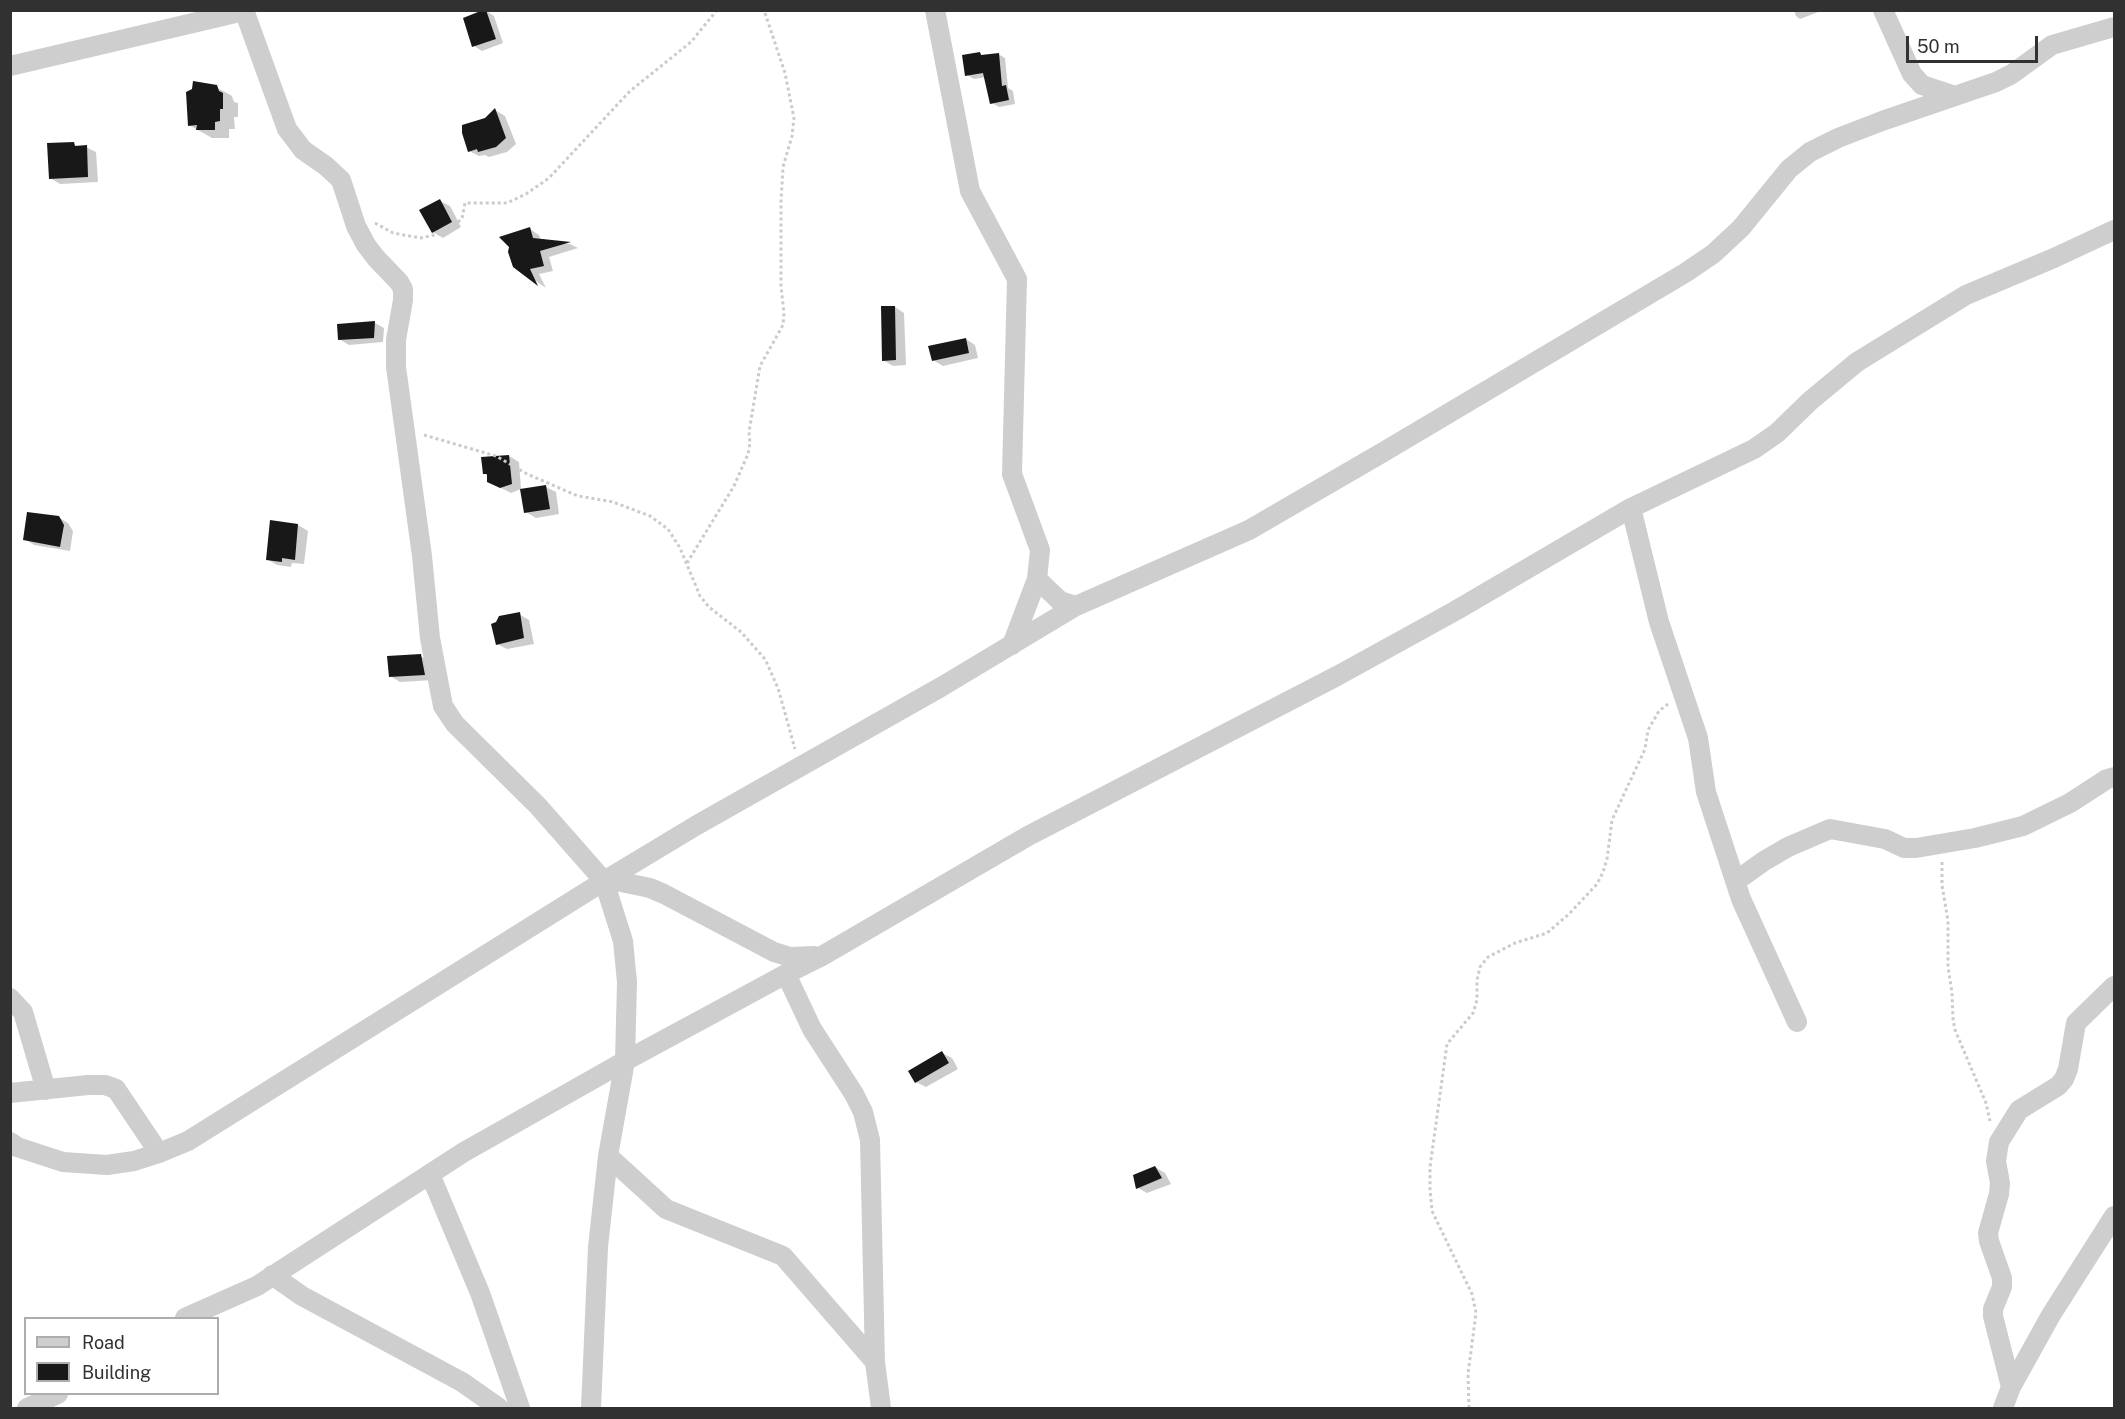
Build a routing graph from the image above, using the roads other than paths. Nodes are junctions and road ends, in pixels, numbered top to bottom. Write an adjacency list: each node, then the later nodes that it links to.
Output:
1 (935, 10): 9 (street)
2 (1883, 10): 6 (street)
3 (244, 11): 5 (street); 13 (street)
4 (2115, 27): 6 (street)
5 (10, 66)
6 (1955, 96): 10 (street)
7 (2115, 230): 8 (street)
8 (1631, 508): 14 (street); 15 (street)
9 (1037, 579): 10 (street); 11 (street)
10 (1076, 606): 11 (street)
11 (1012, 645): 13 (street)
12 (2115, 777): 14 (street)
13 (606, 880): 15 (street); 20 (street); 24 (street)
14 (1736, 881): 19 (street)
15 (822, 956): 16 (street)
16 (786, 974): 20 (street); 30 (street)
17 (2115, 986): 31 (street)
18 (10, 998): 21 (street)
19 (1797, 1022)
20 (625, 1061): 25 (street); 26 (street)
21 (45, 1090): 22 (street); 24 (street)
22 (10, 1093)
23 (10, 1142): 24 (street)
24 (159, 1153)
25 (608, 1156): 30 (street); 36 (street)
26 (430, 1174): 28 (street); 35 (street)
27 (2115, 1216): 31 (street)
28 (272, 1275): 29 (street); 34 (street)
29 (187, 1317)
30 (875, 1362): 37 (street)
31 (2011, 1387): 38 (street)
32 (56, 1395): 33 (street)
33 (27, 1408)
34 (499, 1408)
35 (520, 1408)
36 (591, 1408)
37 (881, 1408)
38 (2003, 1408)

